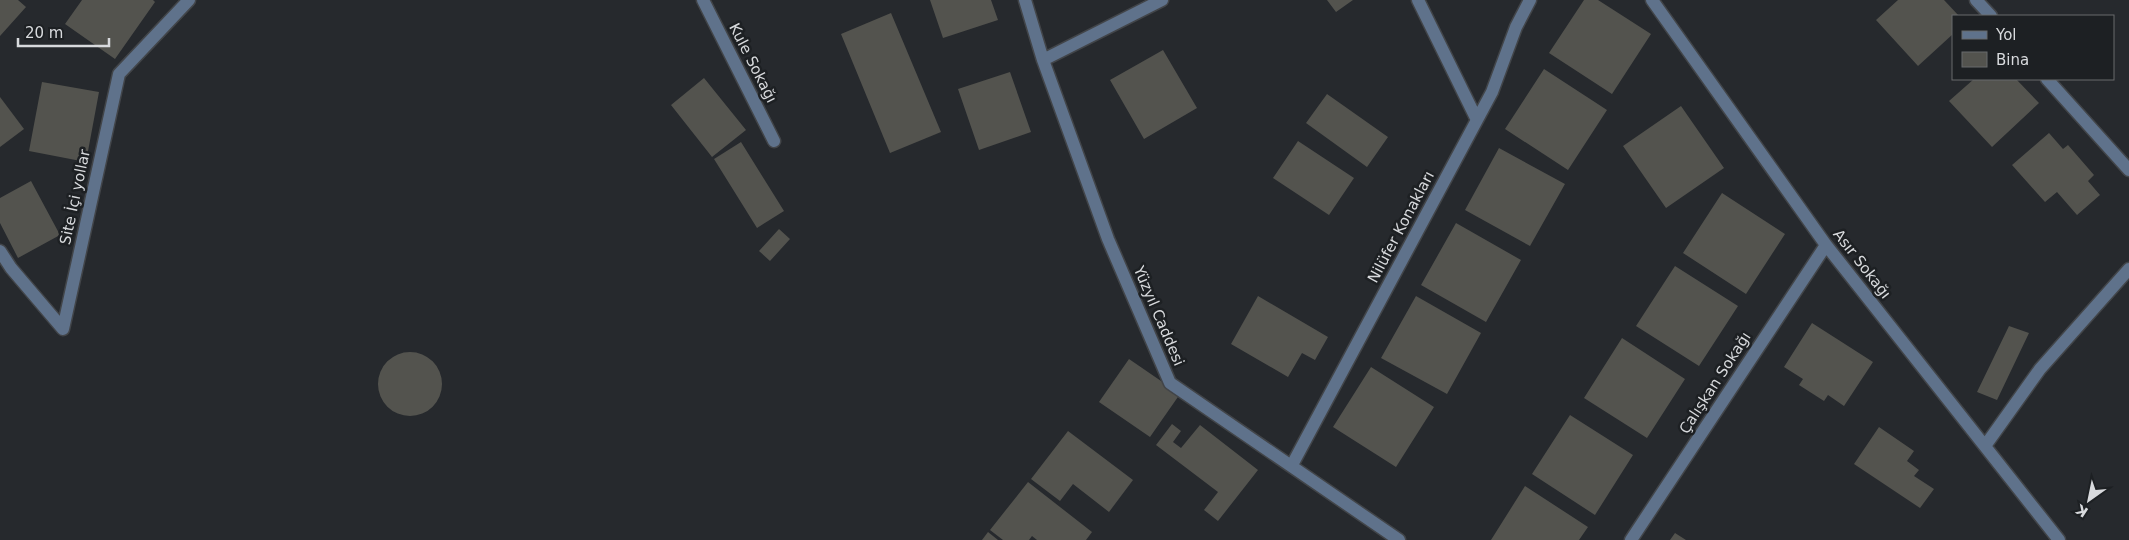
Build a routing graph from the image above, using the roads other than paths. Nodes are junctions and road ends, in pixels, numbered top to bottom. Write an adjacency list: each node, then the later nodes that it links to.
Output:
1 (189, 0): 16 (street, Site İçi yollar)
2 (703, 0): 13 (street, Kule Sokağı)
3 (1025, 0): 10 (street, Yüzyıl Caddesi)
4 (1162, 0): 10 (street)
5 (1418, 0): 12 (street)
6 (1530, 0): 12 (street, Nilüfer Konakları)
7 (1652, 0): 15 (street, Asır Sokağı)
8 (1976, 0): 9 (street)
9 (1990, 15)
10 (1043, 60): 19 (street, Yüzyıl Caddesi)
11 (2048, 80): 14 (street)
12 (1477, 120): 19 (street, Nilüfer Konakları)
13 (774, 141)
14 (2129, 170)
15 (1826, 245): 18 (street, Asır Sokağı); 21 (street, Çalışkan Sokağı)
16 (0, 250)
17 (2129, 269): 18 (street)
18 (1985, 446): 22 (street, Asır Sokağı)
19 (1292, 465): 20 (street, Yüzyıl Caddesi)
20 (1399, 540)
21 (1631, 540)
22 (2059, 540)

